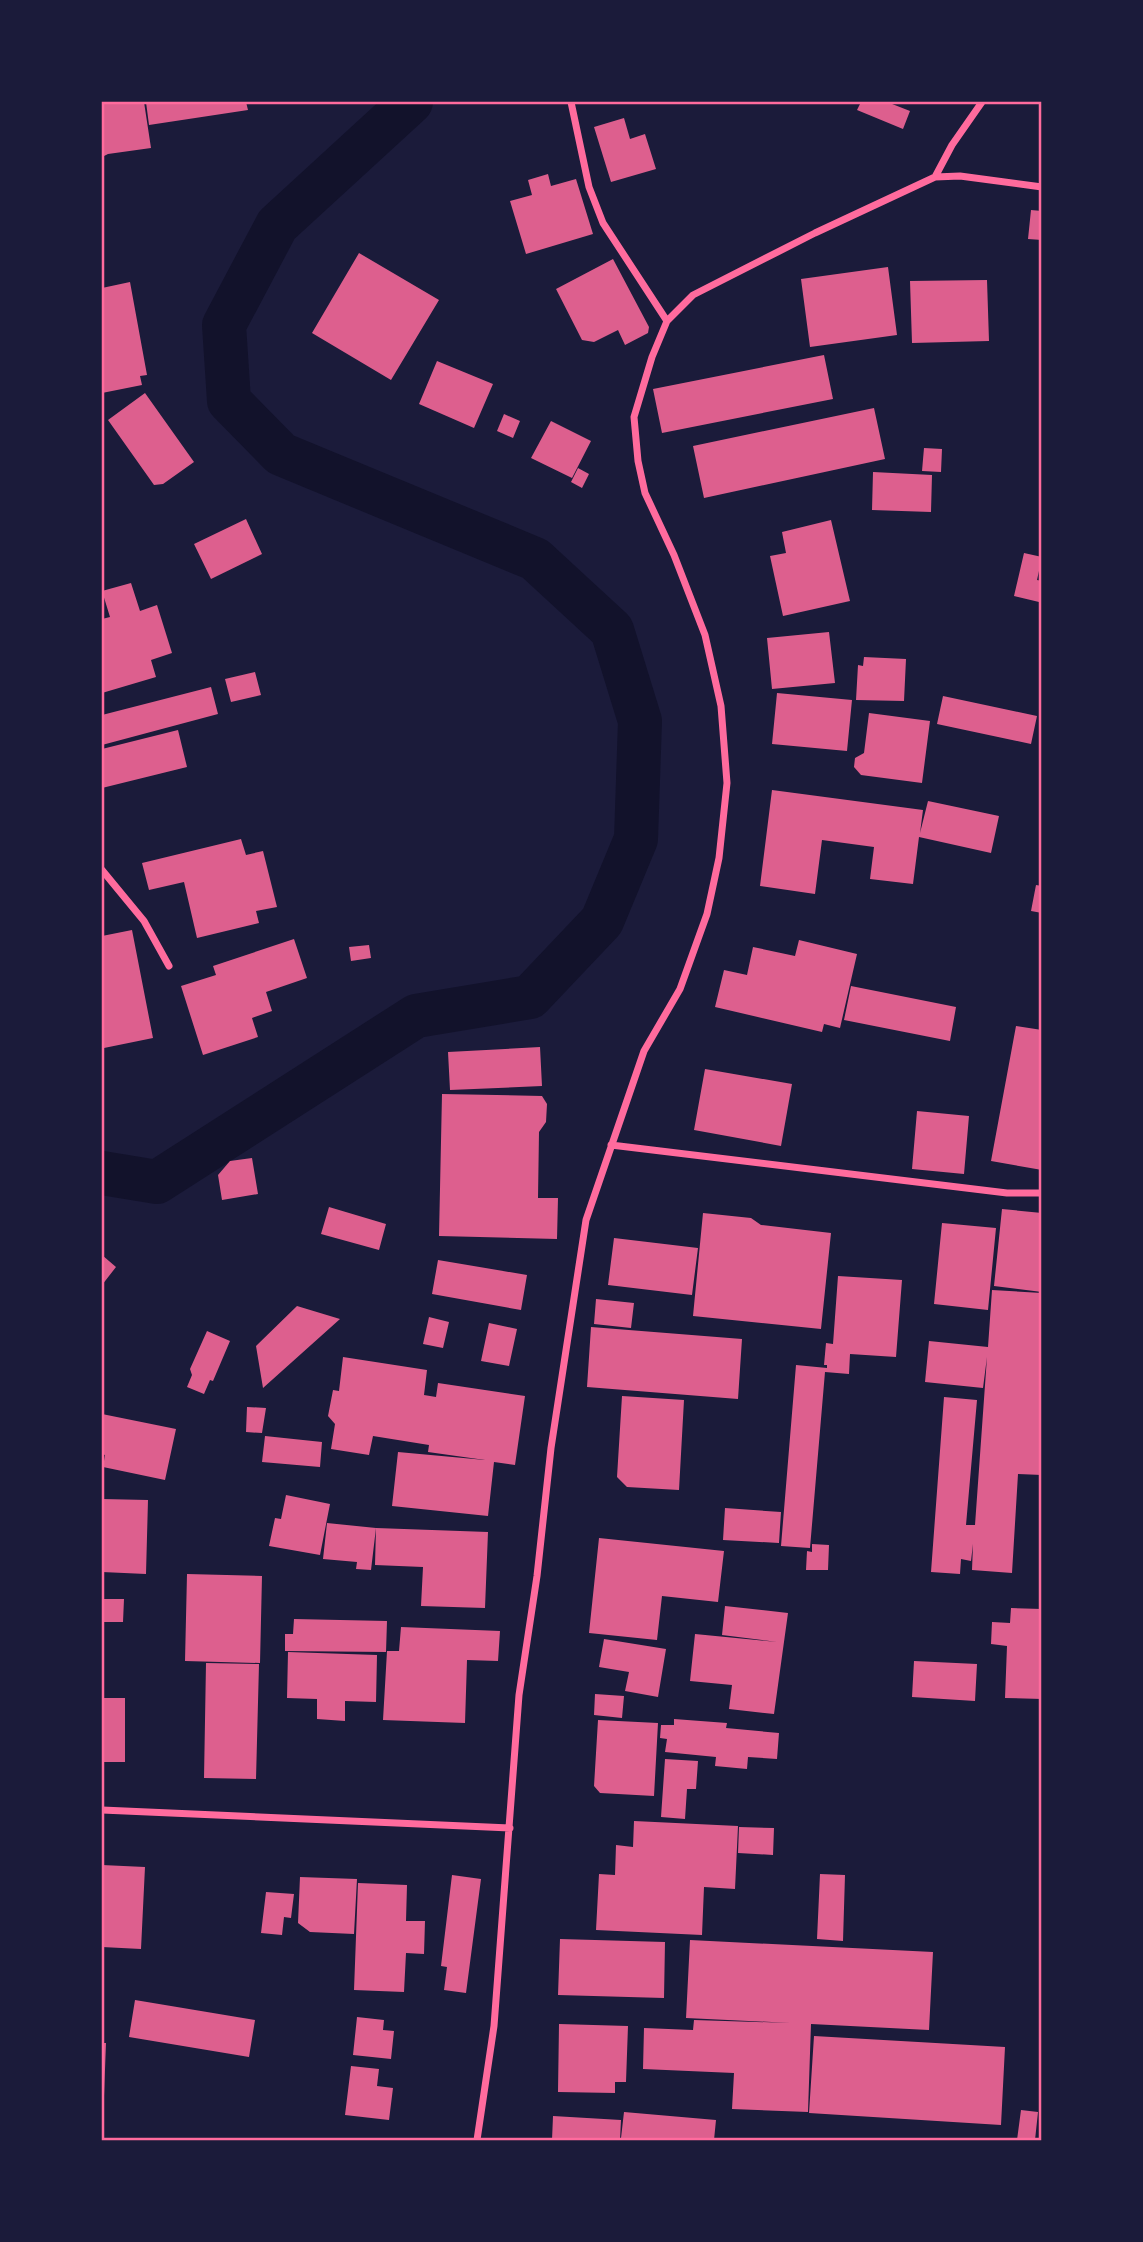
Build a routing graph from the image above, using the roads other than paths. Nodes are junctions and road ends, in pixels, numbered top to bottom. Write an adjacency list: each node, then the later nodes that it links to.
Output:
1 (571, 102): 5 (street)
2 (982, 102): 3 (street)
3 (935, 177): 4 (street); 5 (street)
4 (1041, 187)
5 (667, 321): 8 (street)
6 (102, 870): 7 (street)
7 (169, 966)
8 (611, 1145): 9 (street); 11 (street)
9 (1041, 1193)
10 (102, 1810): 11 (street)
11 (510, 1828): 12 (street)
12 (477, 2140)

